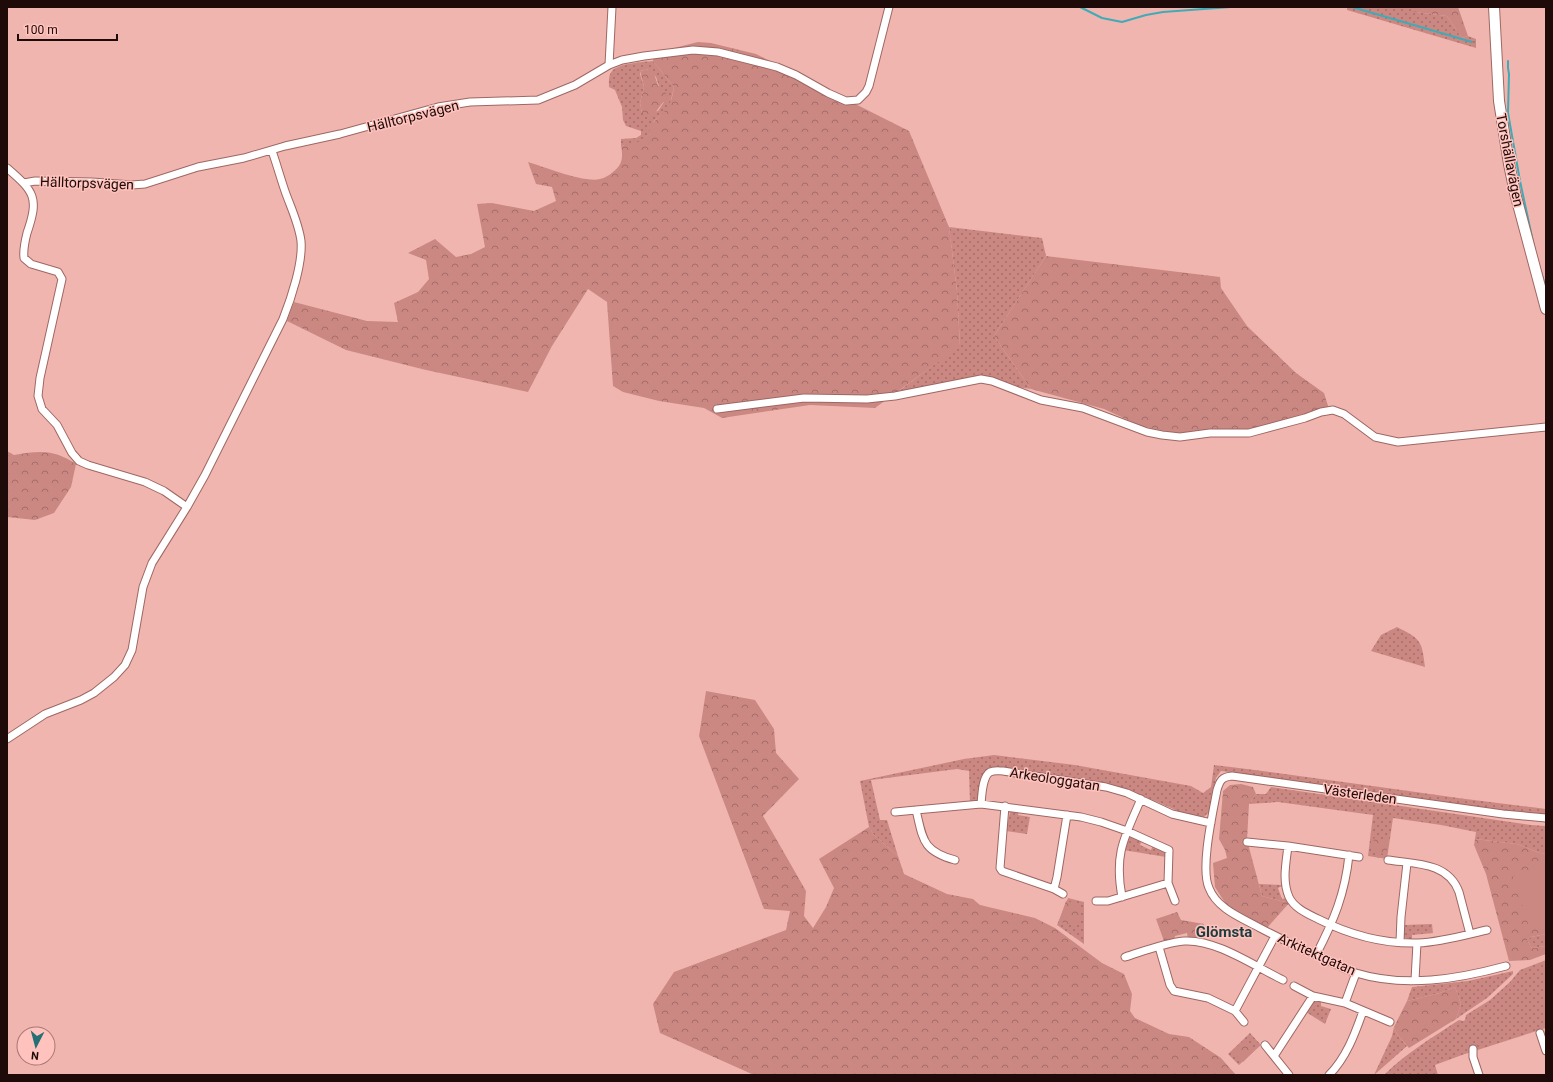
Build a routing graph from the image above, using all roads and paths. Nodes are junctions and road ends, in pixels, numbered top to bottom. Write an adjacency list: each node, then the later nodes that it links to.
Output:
1 (612, 7): 4 (street)
2 (889, 7): 4 (street, Hälltorpsvägen)
3 (1494, 7): 8 (main road, Torshällavägen)
4 (609, 66): 5 (street, Hälltorpsvägen)
5 (272, 151): 7 (street, Hälltorpsvägen); 11 (street)
6 (7, 168): 7 (street, Hälltorpsvägen)
7 (24, 183): 11 (street)
8 (1546, 309)
9 (716, 409): 10 (street)
10 (1546, 427)
11 (187, 507): 12 (street)
12 (7, 739)
13 (1141, 799): 14 (street, Arkeologgatan); 20 (street, Arkeologgatan); 21 (street)
14 (981, 804): 15 (street); 16 (street)
15 (1005, 806): 18 (street); 30 (street)
16 (916, 810): 17 (street); 26 (street)
17 (895, 812)
18 (1067, 815): 21 (street); 30 (street)
19 (1546, 818): 20 (street, Västerleden)
20 (1211, 823): 38 (street, Arkitektgatan)
21 (1126, 831): 29 (street); 32 (street)
22 (1247, 842): 23 (street)
23 (1288, 846): 24 (street); 35 (street)
24 (1349, 855): 25 (street); 35 (street)
25 (1359, 856)
26 (955, 860)
27 (1388, 860): 28 (street)
28 (1407, 863): 37 (street); 39 (street)
29 (1168, 883): 32 (street); 34 (street)
30 (1054, 889): 31 (street)
31 (1063, 894)
32 (1122, 897): 33 (street)
33 (1096, 901)
34 (1175, 901)
35 (1331, 926): 39 (street); 42 (street)
36 (1488, 930): 37 (street)
37 (1470, 934): 40 (street)
38 (1276, 936): 42 (street, Arkitektgatan); 45 (street)
39 (1400, 942): 40 (street)
40 (1416, 943): 48 (street)
41 (1159, 947): 43 (street); 45 (street); 53 (street)
42 (1316, 955): 46 (street, Arkitektgatan)
43 (1125, 957)
44 (1506, 966): 48 (street, Arkitektgatan)
45 (1258, 968): 47 (street); 53 (street)
46 (1356, 973): 48 (street, Arkitektgatan); 51 (street)
47 (1282, 980)
48 (1415, 980)
49 (1294, 986): 50 (street)
50 (1313, 996): 51 (street); 60 (street)
51 (1345, 1003): 52 (street)
52 (1363, 1011): 55 (street); 62 (street)
53 (1235, 1012): 54 (street)
54 (1244, 1022)
55 (1390, 1022)
56 (1540, 1033): 59 (street)
57 (1265, 1045): 60 (street)
58 (1473, 1049): 63 (street)
59 (1546, 1051)
60 (1274, 1056): 61 (street)
61 (1289, 1075)
62 (1328, 1075)
63 (1479, 1075)

